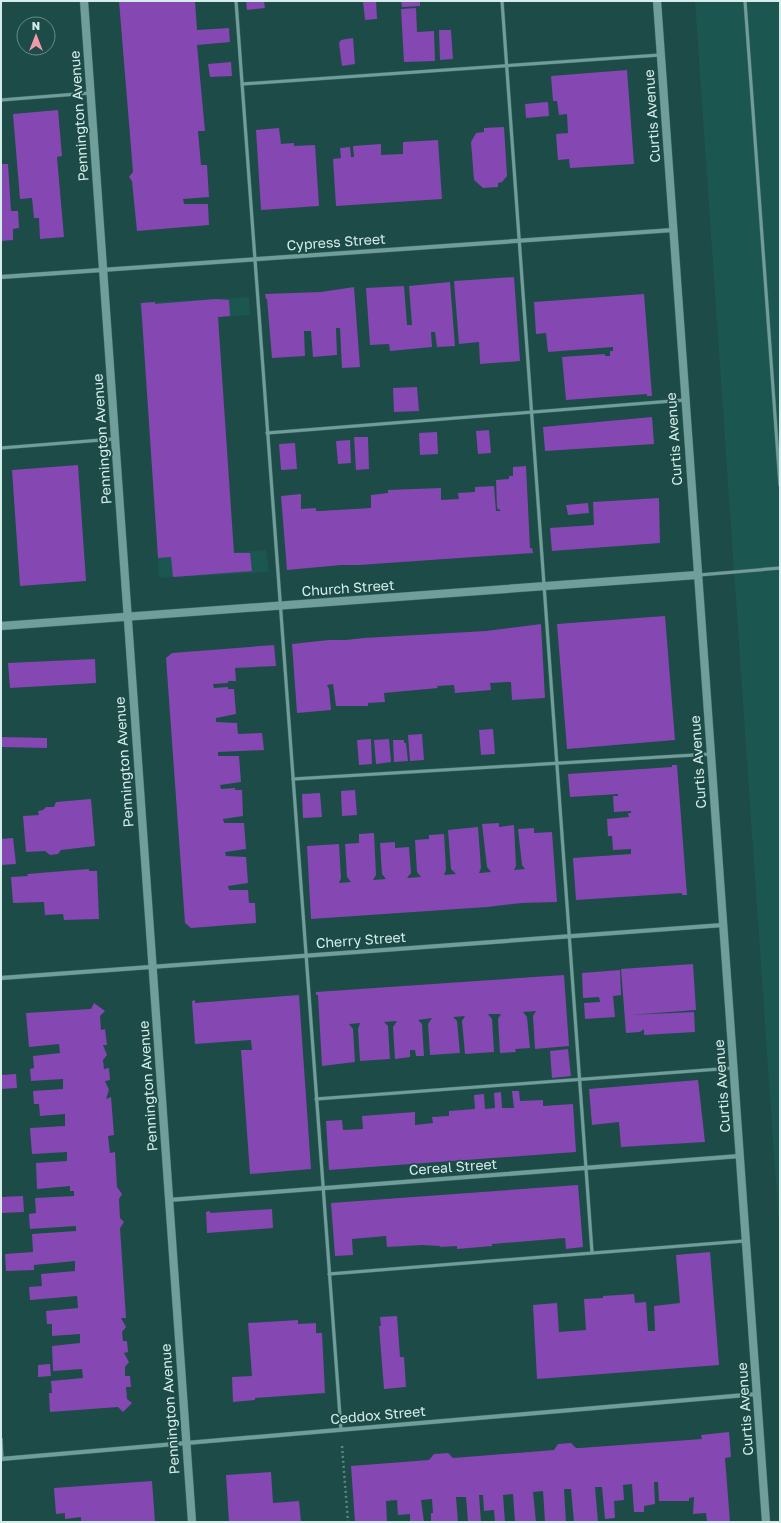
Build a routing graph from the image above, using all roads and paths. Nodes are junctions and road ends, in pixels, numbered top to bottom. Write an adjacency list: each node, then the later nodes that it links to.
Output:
1 (84, 1): 9 (main road, Pennington Avenue)
2 (236, 1): 8 (lane)
3 (502, 1): 7 (lane)
4 (657, 1): 6 (main road, Curtis Avenue)
5 (745, 1): 21 (lane)
6 (660, 55): 7 (lane); 11 (main road, Curtis Avenue)
7 (507, 66): 8 (lane); 12 (lane)
8 (242, 84): 13 (lane)
9 (90, 93): 10 (lane); 14 (main road, Pennington Avenue)
10 (1, 100)
11 (673, 230): 12 (street, Cypress Street); 16 (main road, Curtis Avenue)
12 (519, 241): 13 (street, Cypress Street); 17 (lane)
13 (254, 259): 14 (street, Cypress Street); 18 (lane)
14 (103, 270): 15 (street, Cypress Street); 19 (main road, Pennington Avenue)
15 (1, 277)
16 (685, 400): 17 (lane); 23 (main road, Curtis Avenue)
17 (532, 412): 18 (lane); 24 (lane)
18 (267, 433): 25 (lane)
19 (115, 439): 20 (lane); 26 (main road, Pennington Avenue)
20 (1, 448)
21 (780, 485)
22 (780, 568): 23 (lane)
23 (697, 575): 24 (main road, Church Street); 28 (main road, Curtis Avenue)
24 (544, 586): 25 (main road, Church Street); 29 (lane)
25 (280, 606): 26 (main road, Church Street); 30 (lane)
26 (127, 617): 27 (main road, Church Street); 34 (main road, Pennington Avenue)
27 (1, 626)
28 (711, 754): 29 (lane); 31 (main road, Curtis Avenue)
29 (557, 763): 30 (lane); 32 (lane)
30 (293, 778): 33 (lane)
31 (723, 925): 32 (street, Cherry Street); 36 (main road, Curtis Avenue)
32 (569, 937): 33 (street, Cherry Street); 37 (lane)
33 (306, 955): 34 (street, Cherry Street); 38 (lane)
34 (152, 967): 35 (street, Cherry Street); 42 (main road, Pennington Avenue)
35 (1, 978)
36 (733, 1068): 37 (lane); 39 (main road, Curtis Avenue)
37 (579, 1080): 38 (lane); 40 (lane)
38 (316, 1099): 41 (lane)
39 (740, 1156): 40 (street, Cereal Street); 43 (main road, Curtis Avenue)
40 (586, 1168): 41 (street, Cereal Street); 44 (lane)
41 (323, 1188): 42 (street, Cereal Street); 45 (lane)
42 (169, 1200): 49 (main road, Pennington Avenue)
43 (746, 1240): 44 (lane); 46 (main road, Curtis Avenue)
44 (592, 1252): 45 (lane)
45 (329, 1274): 47 (lane)
46 (757, 1394): 47 (street, Ceddox Street); 53 (main road, Curtis Avenue)
47 (341, 1430): 49 (street, Ceddox Street); 52 (path)
48 (1, 1439): 50 (lane)
49 (186, 1443): 50 (street, Ceddox Street); 51 (main road, Pennington Avenue)
50 (2, 1459)
51 (192, 1522)
52 (348, 1522)
53 (766, 1522)

